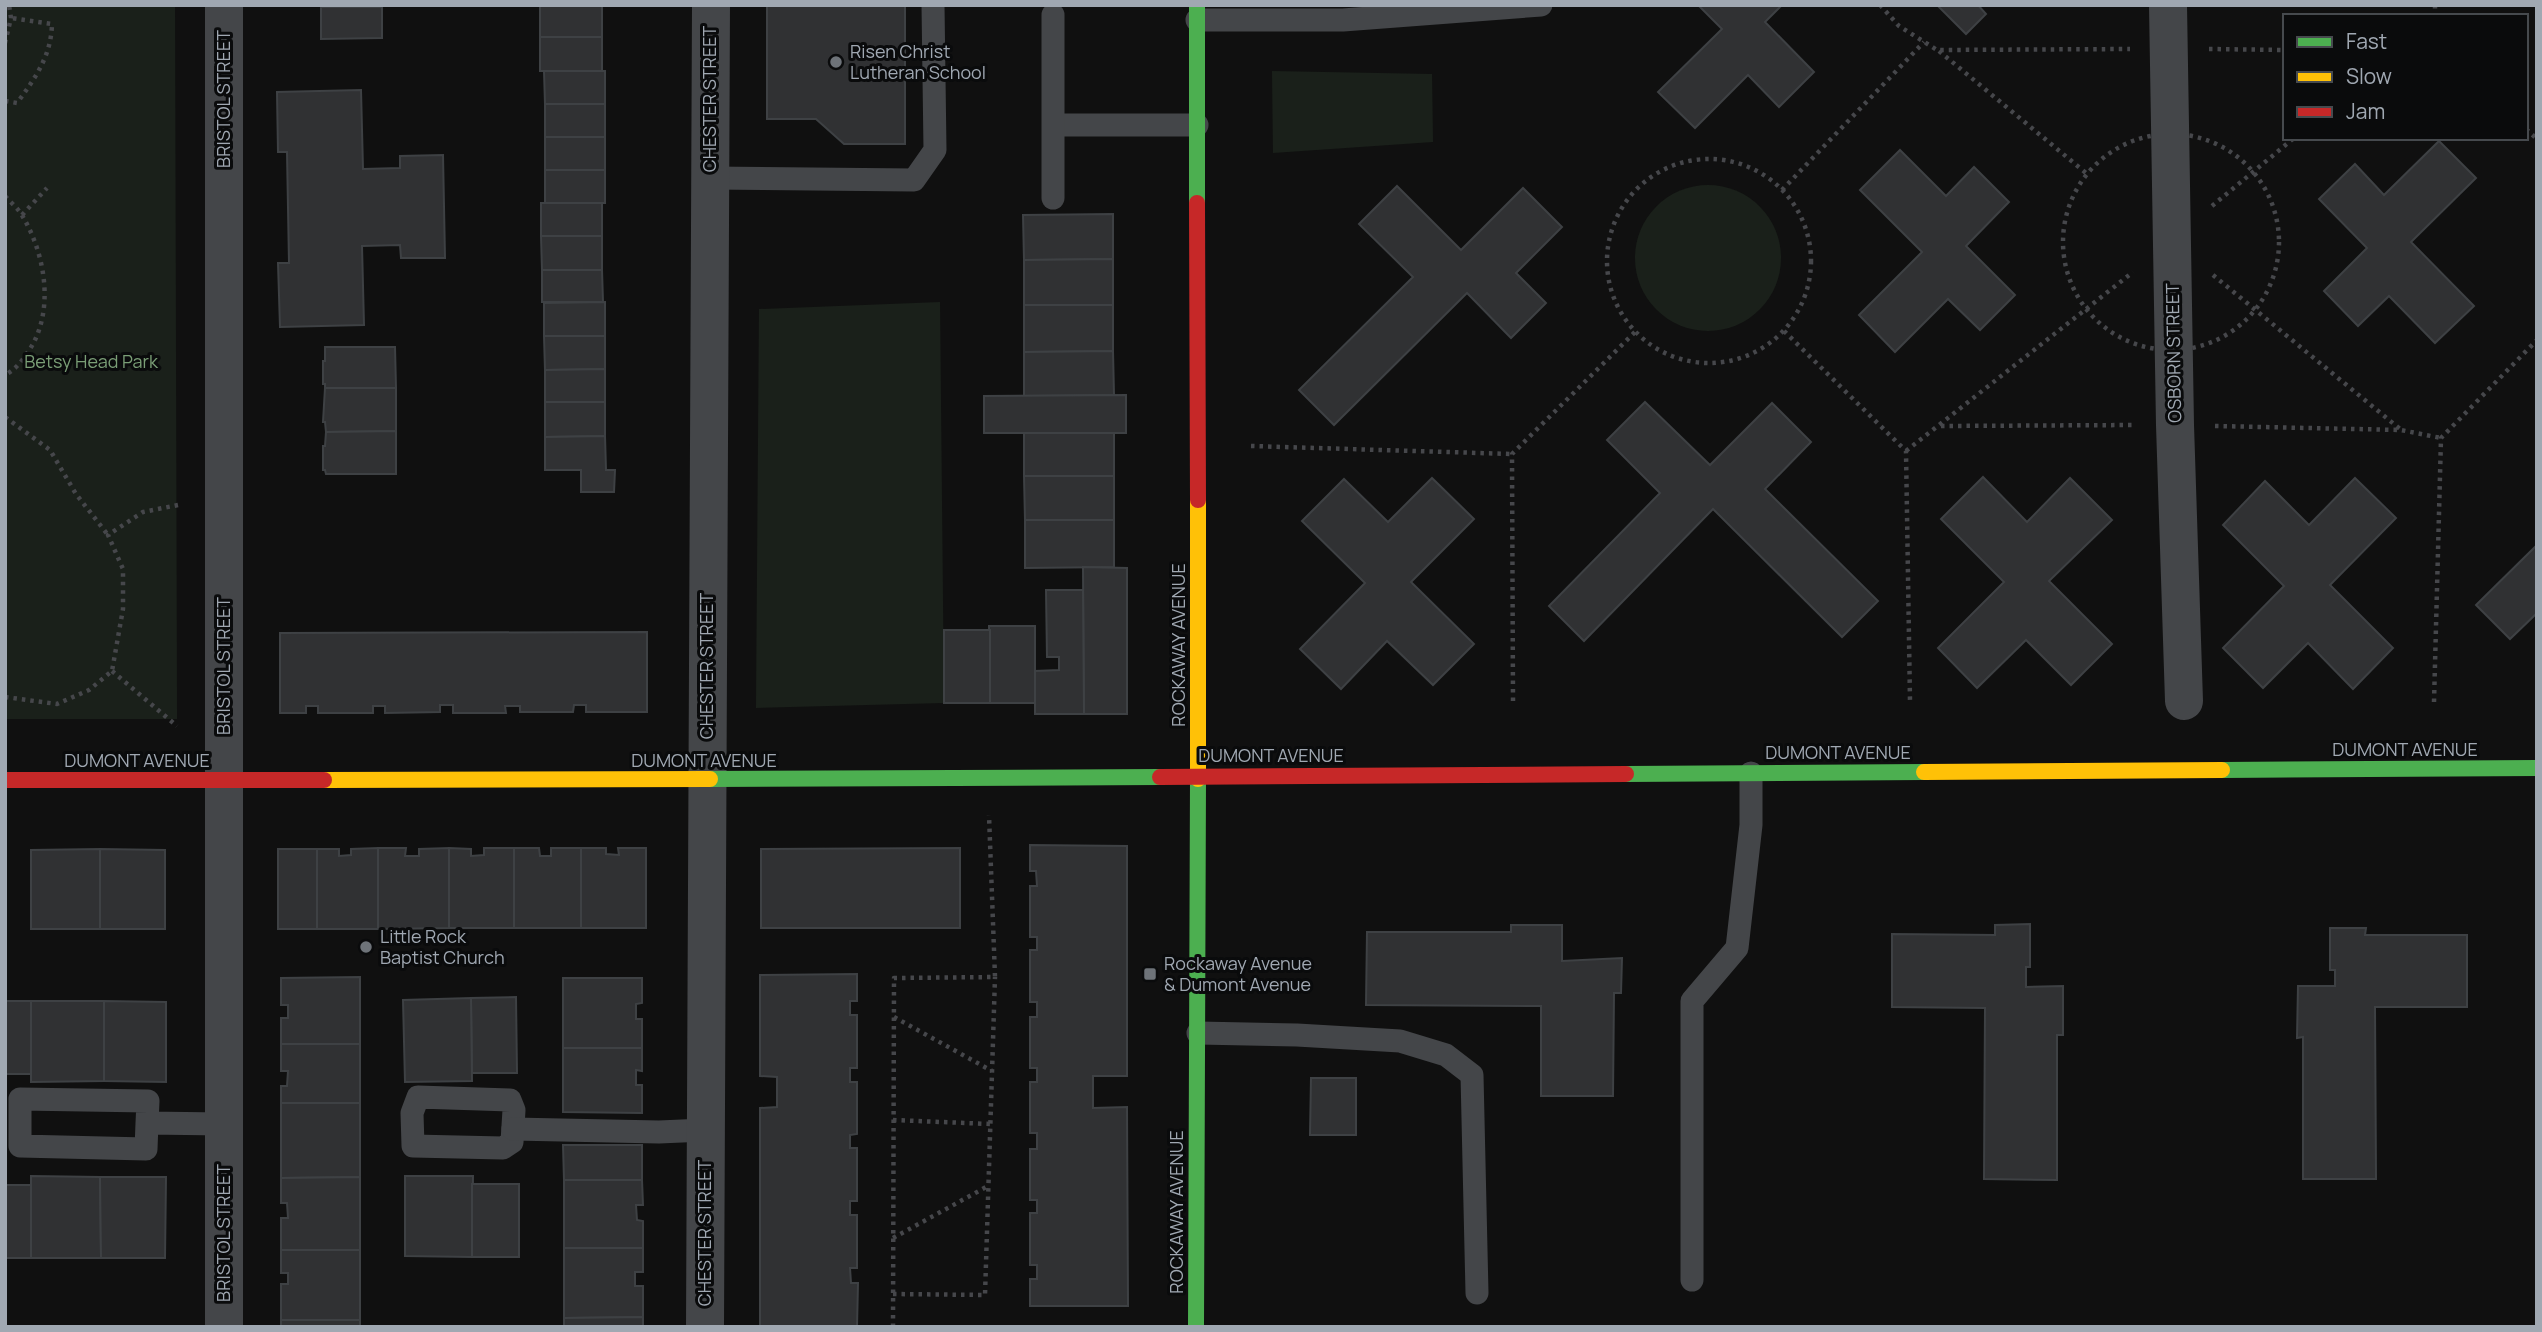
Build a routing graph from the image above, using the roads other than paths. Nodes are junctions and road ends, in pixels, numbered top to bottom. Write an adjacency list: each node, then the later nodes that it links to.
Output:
1 (224, 5): 17 (street, BRISTOL STREET)
2 (711, 5): 10 (street, CHESTER STREET)
3 (933, 5): 10 (lane)
4 (1541, 5): 6 (lane)
5 (2168, 5): 12 (street, OSBORN STREET)
6 (1197, 12): 9 (street, ROCKAWAY AVENUE)
7 (1053, 15): 8 (lane)
8 (1054, 125): 9 (lane); 11 (lane)
9 (1198, 125): 15 (street, ROCKAWAY AVENUE)
10 (710, 178): 18 (street, CHESTER STREET)
11 (1053, 198)
12 (2183, 701)
13 (2537, 768): 14 (street, DUMONT AVENUE)
14 (1751, 773): 15 (street, DUMONT AVENUE); 24 (lane)
15 (1198, 775): 18 (street, DUMONT AVENUE); 19 (street, ROCKAWAY AVENUE)
16 (5, 780): 17 (street, DUMONT AVENUE)
17 (224, 780): 18 (street, DUMONT AVENUE); 21 (street, BRISTOL STREET)
18 (706, 780): 23 (street, CHESTER STREET)
19 (1198, 1032): 25 (lane); 28 (street, ROCKAWAY AVENUE)
20 (147, 1123): 20 (lane); 21 (lane)
21 (224, 1124): 26 (street, BRISTOL STREET)
22 (513, 1129): 22 (lane); 23 (lane)
23 (705, 1130): 27 (street, CHESTER STREET)
24 (1692, 1280)
25 (1477, 1293)
26 (224, 1327)
27 (705, 1327)
28 (1196, 1327)

